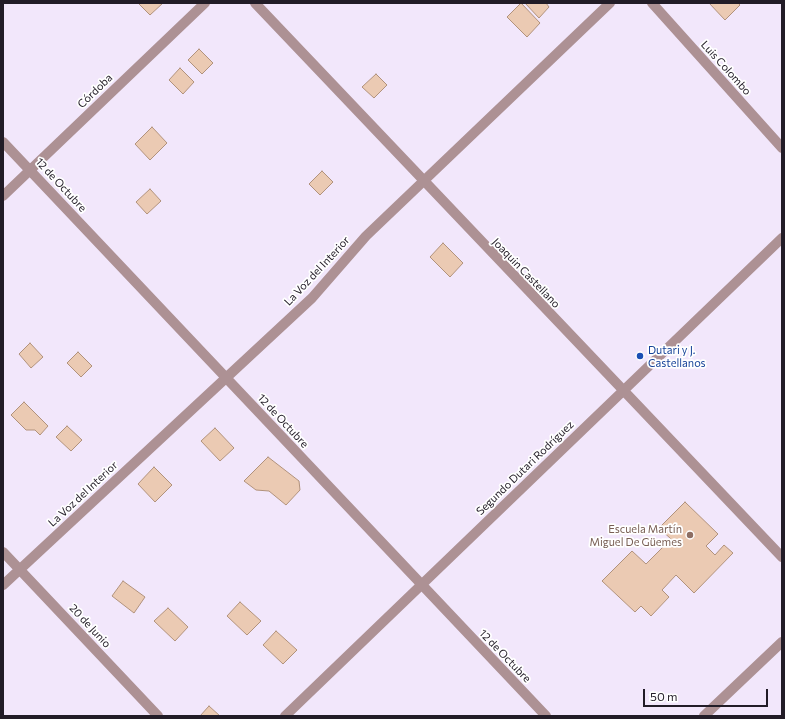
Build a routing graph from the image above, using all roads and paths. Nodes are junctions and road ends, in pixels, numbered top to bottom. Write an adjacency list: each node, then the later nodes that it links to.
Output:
1 (205, 3): 7 (street, Córdoba)
2 (255, 3): 8 (street, Joaquin Castellano)
3 (610, 3): 8 (street, La Voz del Interior)
4 (652, 3): 6 (street, Luis Colombo)
5 (3, 142): 7 (street, 12 de Octubre)
6 (782, 148)
7 (30, 170): 9 (street, Córdoba); 11 (street, 12 de Octubre)
8 (424, 182): 11 (street, La Voz del Interior); 12 (street, Joaquin Castellano)
9 (3, 196)
10 (782, 238): 12 (street, Segundo Dutari Rodríguez)
11 (226, 377): 15 (street, La Voz del Interior); 17 (street, 12 de Octubre)
12 (623, 391): 14 (street, Joaquin Castellano); 17 (street, Segundo Dutari Rodríguez)
13 (3, 552): 15 (street, 20 de Junio)
14 (782, 557)
15 (19, 569): 16 (street, La Voz del Interior); 19 (street, 20 de Junio)
16 (3, 585)
17 (420, 585): 20 (street, Segundo Dutari Rodríguez); 21 (street, 12 de Octubre)
18 (782, 642): 22 (street)
19 (158, 716)
20 (285, 716)
21 (546, 716)
22 (704, 716)

